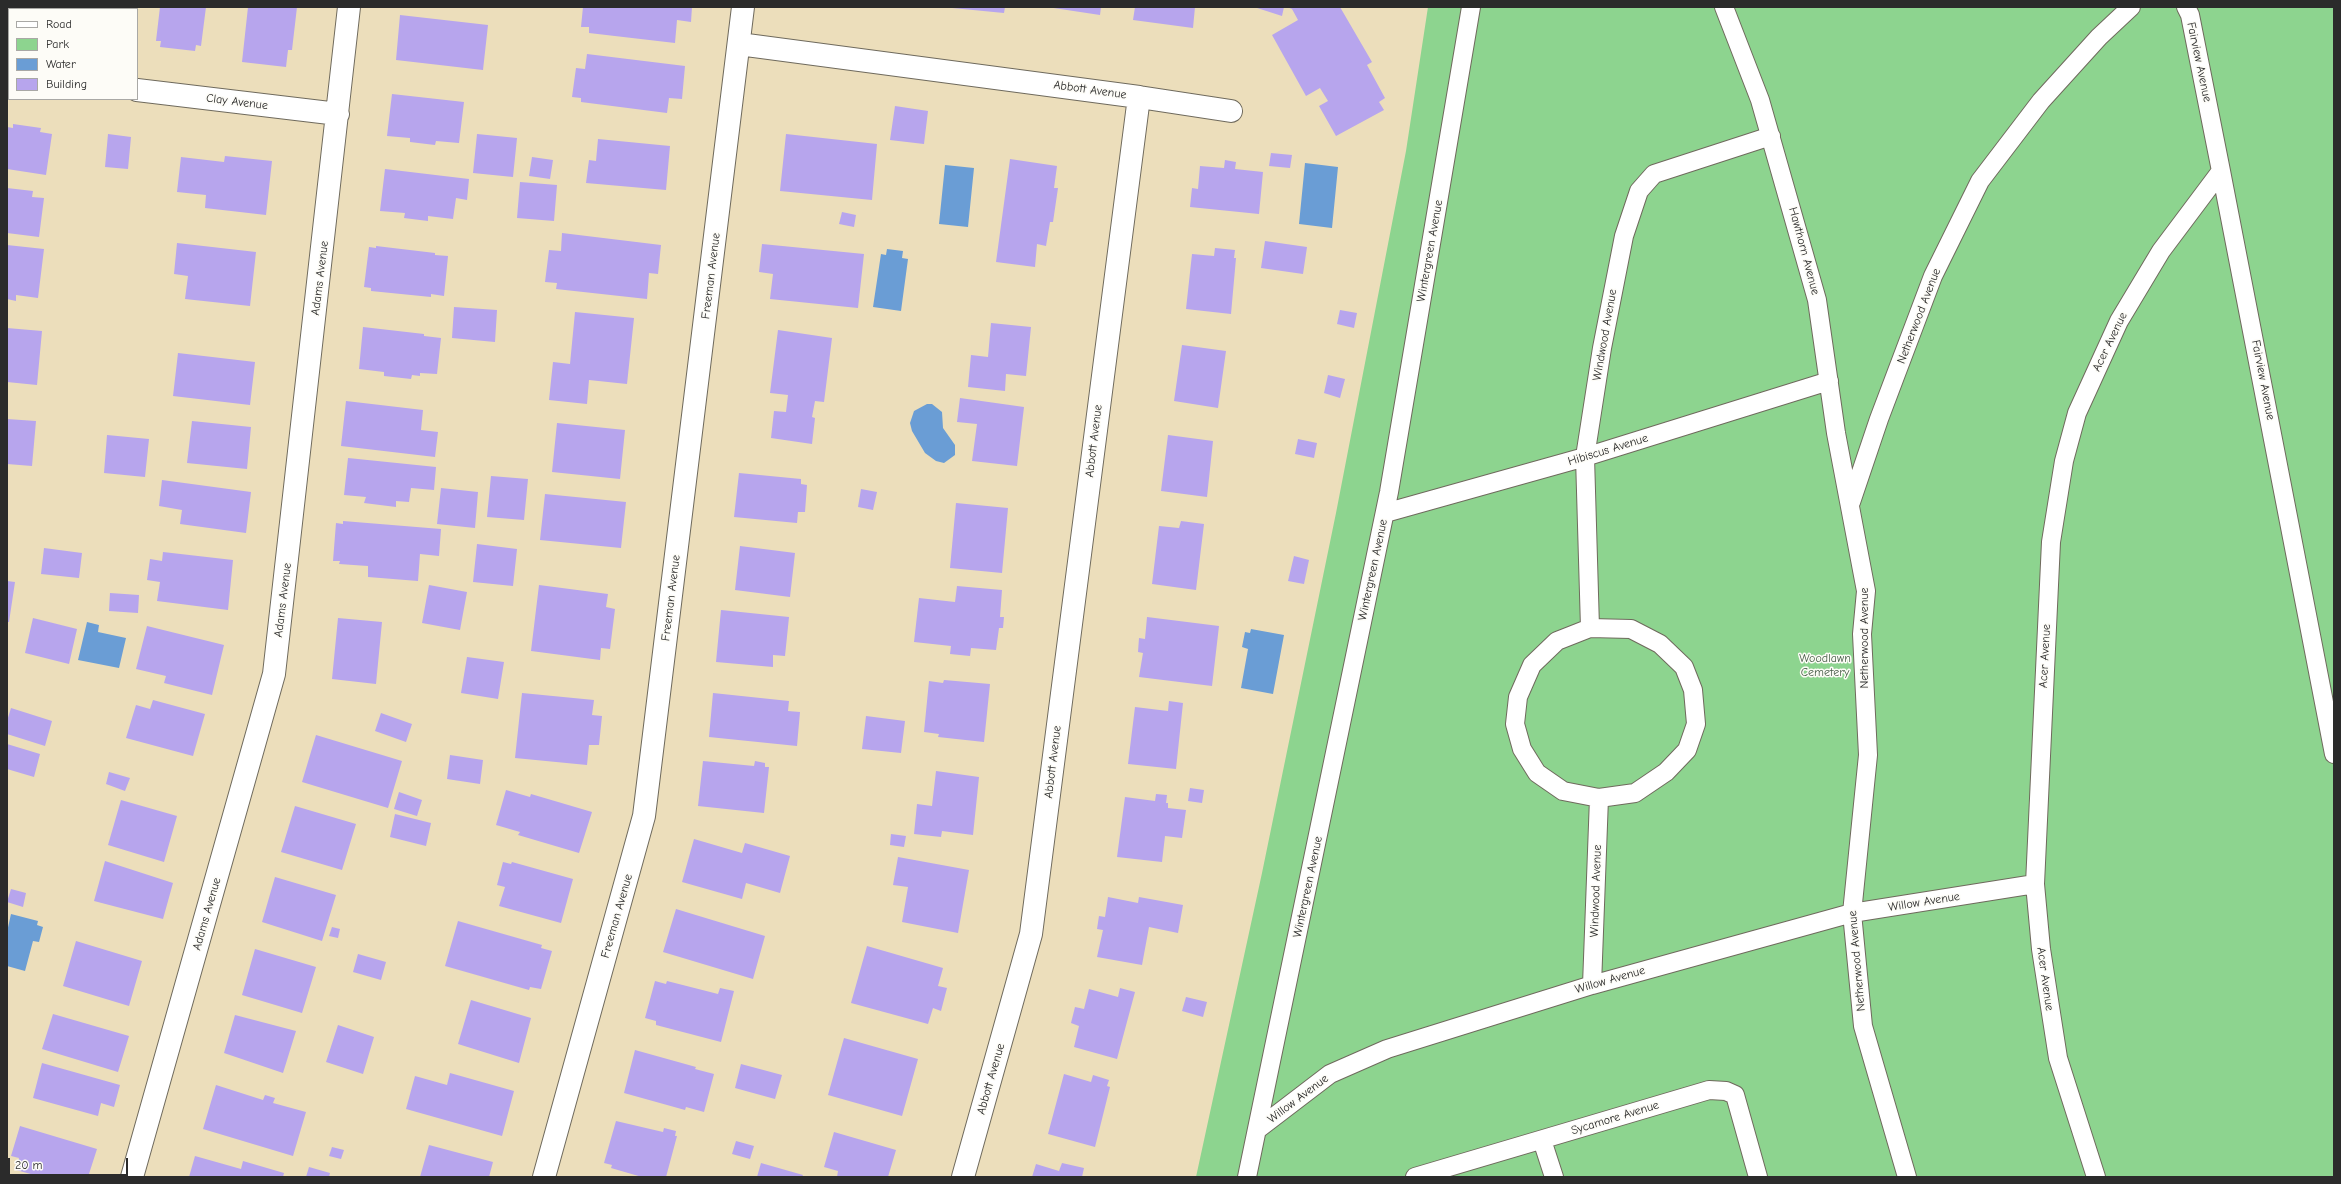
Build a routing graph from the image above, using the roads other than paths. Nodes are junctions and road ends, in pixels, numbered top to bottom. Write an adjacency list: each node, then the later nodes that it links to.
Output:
1 (349, 7): 11 (street, Adams Avenue)
2 (743, 7): 7 (street, Freeman Avenue)
3 (1471, 7): 17 (lane, Wintergreen Avenue)
4 (1724, 7): 12 (lane, Hawthorn Avenue)
5 (2131, 7): 16 (lane, Netherwood Avenue)
6 (2186, 7): 13 (lane, Fairview Avenue)
7 (739, 44): 9 (street, Abbott Avenue); 27 (street, Freeman Avenue)
8 (138, 90): 11 (street, Clay Avenue)
9 (1139, 97): 10 (street); 28 (street, Abbott Avenue)
10 (1231, 111)
11 (338, 114): 26 (street, Adams Avenue)
12 (1771, 136): 14 (lane, Hawthorn Avenue); 15 (lane, Windwood Avenue)
13 (2221, 170): 19 (lane, Fairview Avenue); 21 (lane, Acer Avenue)
14 (1829, 381): 15 (lane, Hibiscus Avenue); 16 (lane, Hawthorn Avenue)
15 (1585, 457): 17 (lane, Hibiscus Avenue); 18 (lane, Windwood Avenue)
16 (1850, 502): 22 (lane, Netherwood Avenue)
17 (1385, 513): 24 (lane, Wintergreen Avenue)
18 (1590, 628): 20 (lane); 20 (lane)
19 (2334, 754)
20 (1599, 798): 23 (lane, Windwood Avenue)
21 (2035, 884): 22 (lane, Willow Avenue); 34 (lane, Acer Avenue)
22 (1852, 913): 23 (lane, Willow Avenue); 33 (lane, Netherwood Avenue)
23 (1592, 985): 24 (lane, Willow Avenue)
24 (1258, 1129): 29 (lane, Willow Avenue)
25 (1542, 1140): 30 (lane, Sycamore Avenue); 31 (lane); 32 (lane, Sycamore Avenue)
26 (132, 1177)
27 (544, 1177)
28 (963, 1177)
29 (1247, 1177)
30 (1415, 1177)
31 (1554, 1177)
32 (1758, 1177)
33 (1907, 1177)
34 (2096, 1177)

